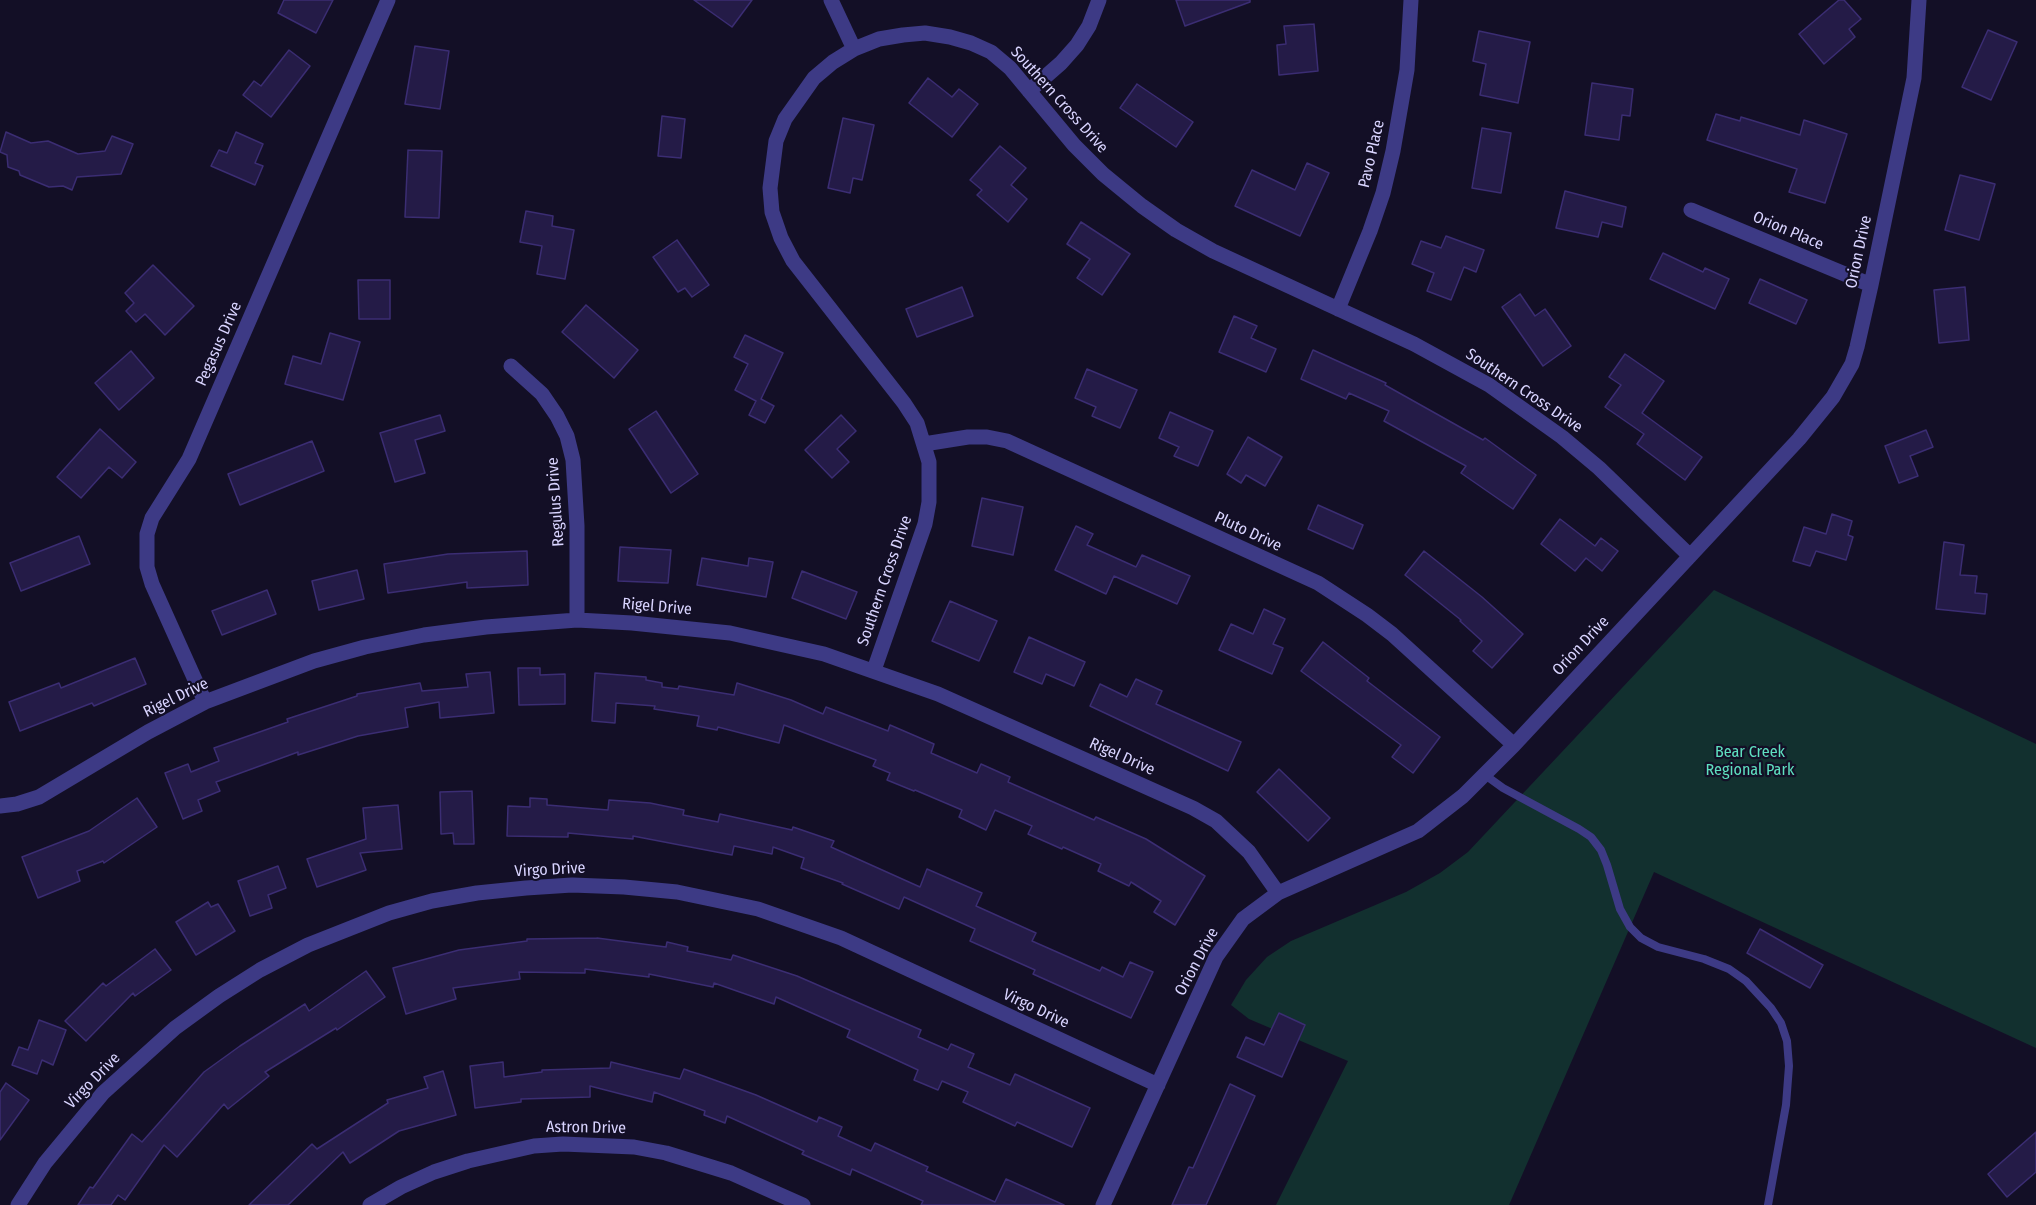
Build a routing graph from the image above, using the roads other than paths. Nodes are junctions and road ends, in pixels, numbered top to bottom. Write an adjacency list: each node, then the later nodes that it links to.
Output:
1 (388, 0): 16 (street, Pegasus Drive)
2 (831, 0): 6 (street)
3 (1099, 0): 7 (street)
4 (1411, 0): 10 (street, Pavo Place)
5 (1919, 0): 9 (street, Orion Drive)
6 (854, 49): 7 (street, Southern Cross Drive); 12 (street, Southern Cross Drive)
7 (1029, 91): 10 (street, Southern Cross Drive)
8 (1691, 210): 9 (street, Orion Place)
9 (1871, 285): 13 (street, Orion Drive)
10 (1338, 309): 13 (street, Southern Cross Drive)
11 (511, 366): 14 (street, Regulus Drive)
12 (924, 444): 15 (street, Southern Cross Drive); 17 (street, Pluto Drive)
13 (1690, 556): 17 (street, Orion Drive)
14 (577, 620): 15 (street, Rigel Drive); 16 (street, Rigel Drive)
15 (874, 670): 20 (street, Rigel Drive)
16 (205, 702): 19 (street, Rigel Drive)
17 (1514, 745): 18 (street, Orion Drive)
18 (1485, 775): 20 (street, Orion Drive); 26 (lane)
19 (0, 806)
20 (1278, 893): 21 (street, Orion Drive)
21 (1158, 1084): 22 (street, Virgo Drive); 25 (street, Orion Drive)
22 (18, 1205)
23 (370, 1205): 24 (street, Astron Drive)
24 (803, 1205)
25 (1102, 1205)
26 (1768, 1205)

